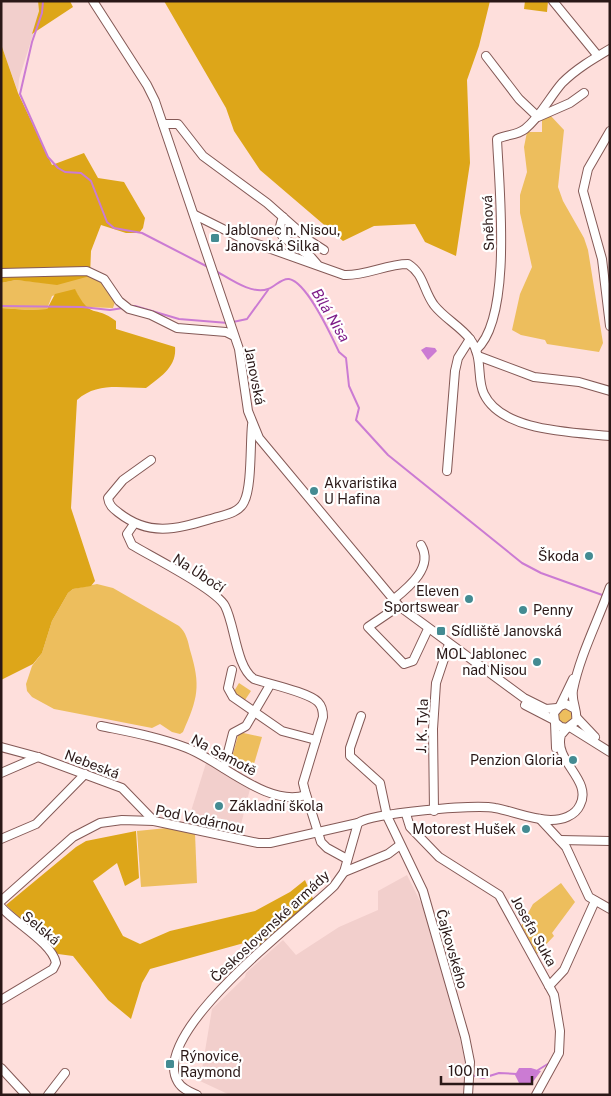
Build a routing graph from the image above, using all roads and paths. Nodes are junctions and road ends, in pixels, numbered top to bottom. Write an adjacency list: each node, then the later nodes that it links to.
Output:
1 (92, 1): 8 (street, Janovská)
2 (553, 1): 5 (street)
3 (610, 49): 5 (street, Sněhová)
4 (486, 56): 7 (street)
5 (598, 56): 7 (street, Sněhová)
6 (584, 93): 7 (street, Sněhová)
7 (538, 117): 18 (street, Sněhová)
8 (163, 124): 10 (street, Janovská); 11 (street)
9 (610, 132): 15 (street)
10 (195, 215): 13 (street); 16 (street, Janovská)
11 (283, 217): 12 (street); 13 (street)
12 (324, 250)
13 (318, 266): 17 (street)
14 (1, 273): 16 (street)
15 (610, 326)
16 (231, 333): 20 (street, Janovská)
17 (470, 339): 18 (street); 23 (street)
18 (477, 353): 19 (street); 21 (street)
19 (610, 391)
20 (252, 423): 24 (street); 27 (street, Janovská)
21 (610, 436)
22 (151, 460): 24 (street)
23 (448, 471)
24 (134, 524): 33 (street, Na Úbočí)
25 (421, 545): 27 (street)
26 (609, 588): 31 (street)
27 (396, 603): 28 (street, Janovská); 28 (street)
28 (428, 629): 29 (street, Janovská)
29 (448, 644): 32 (street, Janovská); 51 (street, J. K. Tyla)
30 (232, 670): 36 (street)
31 (577, 673): 34 (street); 35 (street)
32 (502, 683): 34 (street, Janovská); 39 (street, Janovská)
33 (270, 685): 36 (street); 42 (street, Na Úbočí)
34 (558, 707): 35 (street); 39 (street)
35 (575, 709): 37 (street)
36 (255, 713): 42 (street); 47 (street)
37 (577, 718): 41 (street); 44 (street)
38 (360, 720): 53 (street, Čajkovského)
39 (554, 721): 41 (street); 46 (street)
40 (101, 726): 47 (street, Na Samotě)
41 (568, 727): 44 (street); 46 (street)
42 (316, 740): 50 (street, Na Úbočí)
43 (1, 747): 45 (street, Nebeská)
44 (610, 751)
45 (38, 757): 48 (street); 49 (street, Nebeská)
46 (566, 762): 54 (street)
47 (224, 768): 50 (street, Na Samotě)
48 (1, 773)
49 (85, 774): 55 (street, Nebeská); 60 (street)
50 (306, 794): 59 (street, Na Úbočí)
51 (434, 811): 52 (street); 54 (street)
52 (406, 814): 53 (street); 57 (street, Josefa Suka)
53 (387, 816): 56 (street); 58 (street, Čajkovského)
54 (540, 819): 61 (street)
55 (154, 821): 59 (street, Pod Vodárnou); 66 (street, Pod Vodárnou)
56 (358, 823): 59 (street, Pod Vodárnou); 64 (street, Československé armády)
57 (410, 827): 58 (street); 70 (street, Josefa Suka)
58 (394, 830): 63 (street, Čajkovského)
59 (317, 833): 64 (street)
60 (1, 839)
61 (560, 840): 62 (street); 67 (street)
62 (610, 841)
63 (400, 845): 65 (street); 77 (street, Čajkovského)
64 (347, 859): 65 (street, Československé armády)
65 (344, 872): 76 (street, Československé armády)
66 (1, 901)
67 (595, 901): 69 (street); 70 (street, Josefa Suka)
68 (1, 907): 71 (street, Selská)
69 (610, 909)
70 (549, 986): 78 (street, Josefa Suka)
71 (1, 1000)
72 (1, 1068): 74 (street)
73 (65, 1073): 75 (street)
74 (26, 1095)
75 (48, 1095)
76 (197, 1095)
77 (468, 1095)
78 (536, 1095)

